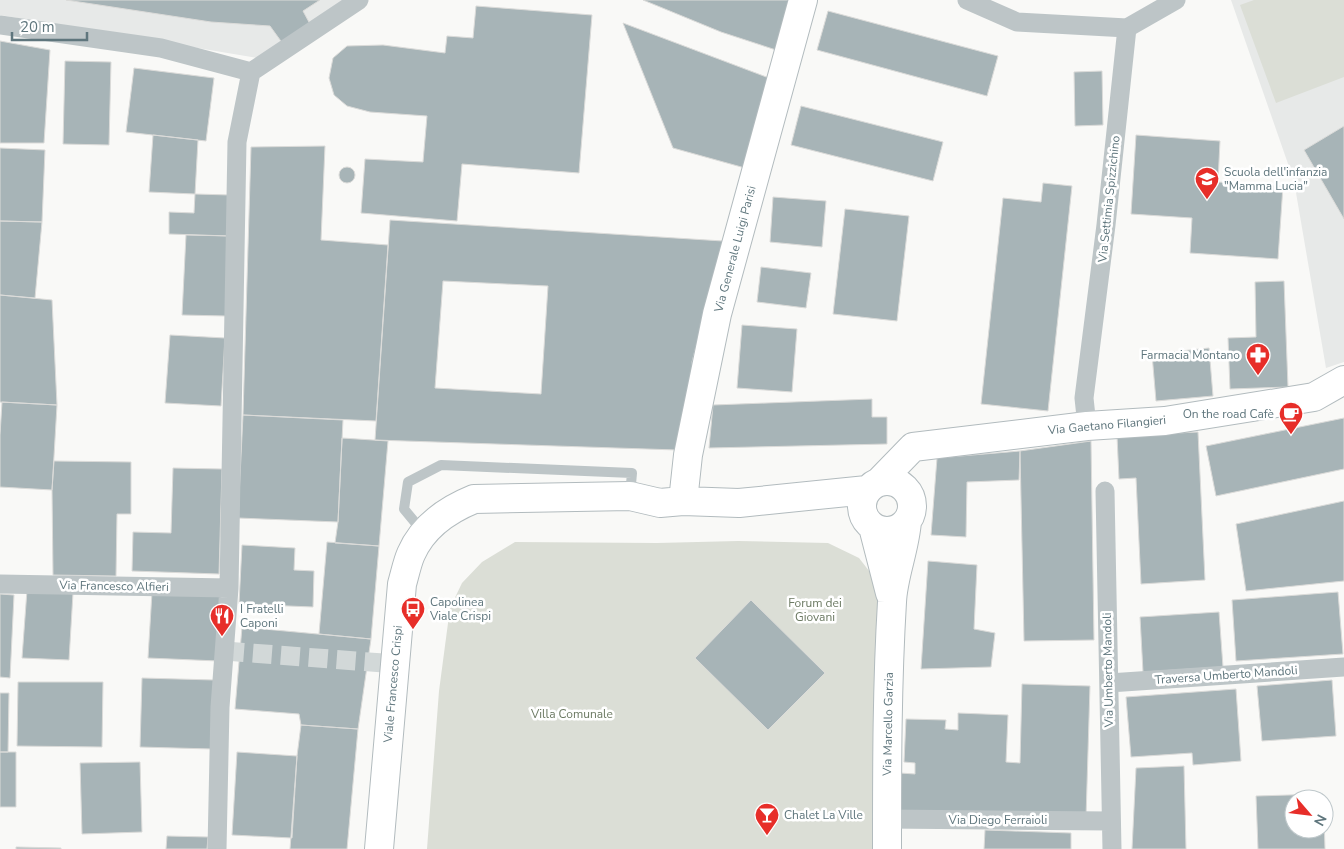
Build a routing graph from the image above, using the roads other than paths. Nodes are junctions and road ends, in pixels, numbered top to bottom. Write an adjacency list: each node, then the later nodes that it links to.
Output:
1 (359, 0): 7 (street)
2 (803, 0): 14 (street, Via Generale Luigi Parisi)
3 (968, 0): 6 (street)
4 (1176, 0): 6 (street)
5 (0, 25): 7 (street)
6 (1127, 28): 9 (street, Via Settimia Spizzichino)
7 (251, 72): 19 (street)
8 (1344, 380): 9 (street, Via Gaetano Filangieri)
9 (1087, 426): 10 (street, Via Gaetano Filangieri)
10 (873, 486): 13 (street, Viale Francesco Crispi); 15 (street, Viale Francesco Crispi); 16 (street)
11 (1105, 491): 22 (street, Via Umberto Mandoli)
12 (630, 496): 14 (street, Viale Francesco Crispi); 17 (street, Viale Francesco Crispi); 17 (lane)
13 (803, 497): 14 (street, Viale Francesco Crispi); 16 (street, Viale Francesco Crispi)
14 (671, 502): 27 (street, Viale Francesco Crispi)
15 (907, 521): 16 (street, Viale Francesco Crispi); 20 (street)
16 (870, 524): 20 (street)
17 (423, 532): 26 (street, Viale Francesco Crispi)
18 (0, 584): 19 (street, Via Francesco Alfieri)
19 (229, 588): 25 (street)
20 (892, 600): 23 (street, Via Marcello Garzia)
21 (1344, 667): 22 (street, Traversa Umberto Mandoli)
22 (1109, 683): 24 (street, Via Umberto Mandoli)
23 (886, 819): 24 (street, Via Diego Ferraioli); 28 (street, Via Marcello Garzia)
24 (1111, 820): 29 (street, Via Umberto Mandoli)
25 (217, 849)
26 (379, 849)
27 (392, 849)
28 (887, 849)
29 (1112, 849)

